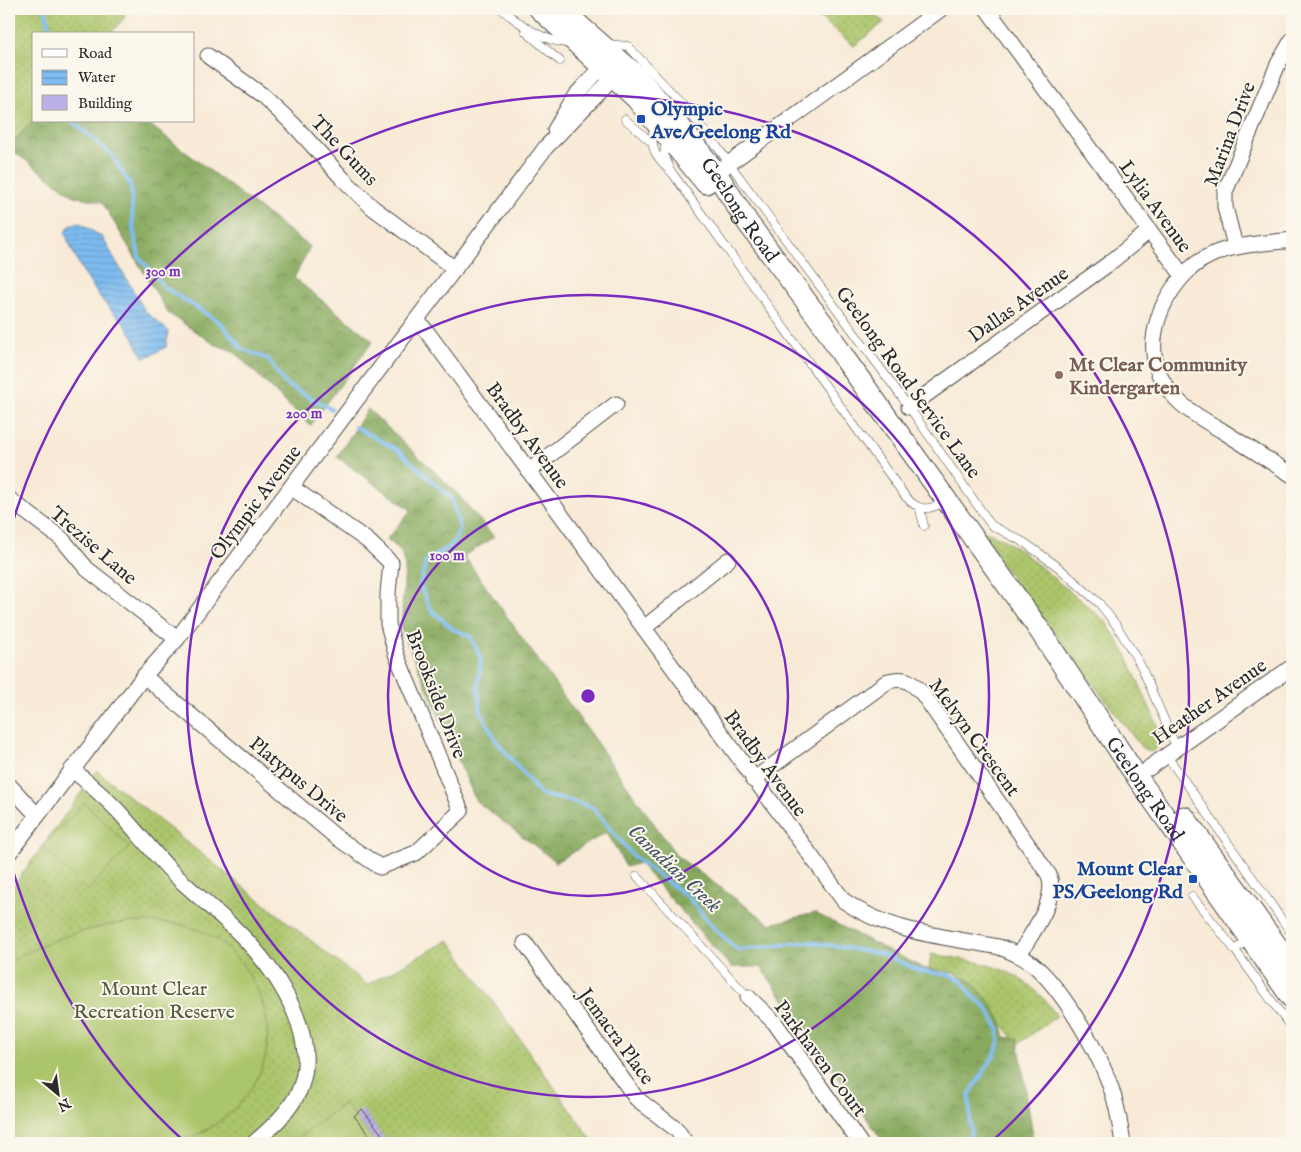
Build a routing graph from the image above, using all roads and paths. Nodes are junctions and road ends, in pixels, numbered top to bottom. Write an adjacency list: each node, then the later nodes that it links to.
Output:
1 (501, 9): 6 (lane)
2 (540, 9): 8 (main road, Geelong Road)
3 (941, 9): 14 (street)
4 (987, 9): 16 (street, Lylia Avenue)
5 (569, 12): 11 (main road, Geelong Road)
6 (511, 16): 8 (lane); 10 (lane)
7 (1292, 40): 18 (street, Marina Drive)
8 (578, 44): 11 (main road, Geelong Road)
9 (208, 56): 19 (street, The Gums)
10 (560, 62)
11 (610, 62): 13 (main road, Geelong Road); 14 (lane, Geelong Road Service Lane); 19 (street, Olympic Avenue)
12 (625, 118): 13 (lane)
13 (664, 127): 14 (main road, Geelong Road); 15 (lane, Geelong Road); 15 (lane, Geelong Road)
14 (716, 173): 23 (lane, Geelong Road Service Lane); 28 (main road, Geelong Road)
15 (673, 174): 29 (lane, Geelong Road)
16 (1150, 231): 20 (street, Lylia Avenue); 23 (street, Dallas Avenue)
17 (1292, 240): 18 (street)
18 (1235, 246): 20 (street)
19 (454, 269): 21 (street, Olympic Avenue)
20 (1183, 276): 25 (street, Lylia Avenue)
21 (417, 320): 24 (street, Bradby Avenue); 26 (street, Olympic Avenue)
22 (616, 404): 24 (street)
23 (909, 407): 36 (lane, Geelong Road Service Lane)
24 (530, 471): 32 (street, Bradby Avenue)
25 (1292, 475)
26 (291, 487): 33 (street, Olympic Avenue); 42 (street, Brookside Drive)
27 (9, 500): 33 (street, Trezise Lane)
28 (946, 500): 29 (lane); 38 (main road, Geelong Road)
29 (920, 509): 30 (lane)
30 (924, 526)
31 (728, 560): 32 (street)
32 (644, 628): 39 (street, Bradby Avenue)
33 (177, 639): 35 (street, Olympic Avenue)
34 (1292, 667): 36 (street, Heather Avenue)
35 (144, 676): 37 (street, Olympic Avenue); 42 (street, Platypus Drive)
36 (1172, 752): 38 (street, Heather Avenue); 46 (lane, Geelong Road Service Lane)
37 (72, 769): 41 (street, Olympic Avenue); 54 (street)
38 (1143, 773): 47 (main road, Geelong Road)
39 (753, 780): 49 (street, Bradby Avenue); 49 (street, Melvyn Crescent)
40 (9, 785): 41 (street)
41 (36, 814): 43 (street, Olympic Avenue)
42 (437, 834)
43 (9, 853)
44 (637, 876): 51 (lane)
45 (1192, 896): 47 (lane)
46 (1292, 934)
47 (1250, 939): 50 (main road, Geelong Road); 52 (main road, Geelong Road); 53 (lane)
48 (525, 943): 55 (street, Jemacra Place)
49 (1019, 955): 57 (street, Bradby Avenue)
50 (1292, 967)
51 (748, 997): 56 (street, Parkhaven Court)
52 (1292, 998)
53 (1292, 1029)
54 (254, 1143)
55 (686, 1143)
56 (860, 1143)
57 (1123, 1143)

